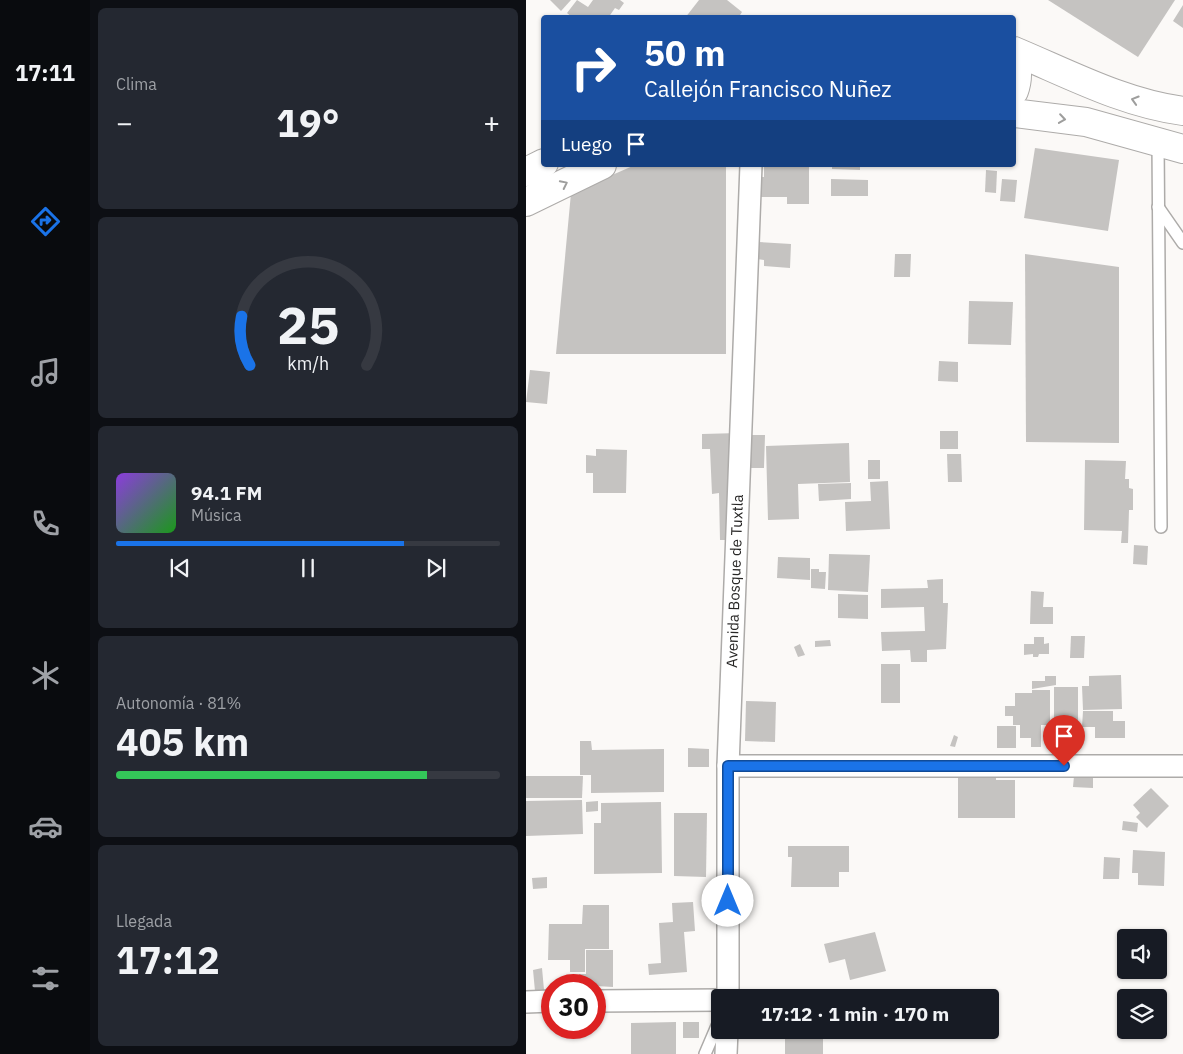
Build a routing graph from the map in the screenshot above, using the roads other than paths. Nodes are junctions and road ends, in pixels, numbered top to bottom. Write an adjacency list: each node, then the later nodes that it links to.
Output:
1 (1016, 53): 4 (main road, one-way to 1)
2 (1016, 60): 3 (main road)
3 (1016, 86)
4 (1183, 111)
5 (1016, 113): 6 (main road, one-way to 6)
6 (1170, 145): 12 (lane)
7 (541, 164): 10 (main road)
8 (598, 167): 11 (main road, one-way to 8)
9 (751, 167): 15 (street, Avenida Bosque de Tuxtla)
10 (526, 172)
11 (526, 202)
12 (1158, 207): 13 (lane); 14 (lane)
13 (1183, 243)
14 (1161, 527)
15 (728, 766): 16 (street); 17 (street, Avenida Bosque de Tuxtla)
16 (1183, 766)
17 (728, 989)
18 (711, 1000): 20 (street)
19 (541, 1001): 21 (street)
20 (606, 1001)
21 (526, 1002)
22 (711, 1039): 24 (lane)
23 (727, 1039): 25 (street)
24 (705, 1054)
25 (726, 1054)

